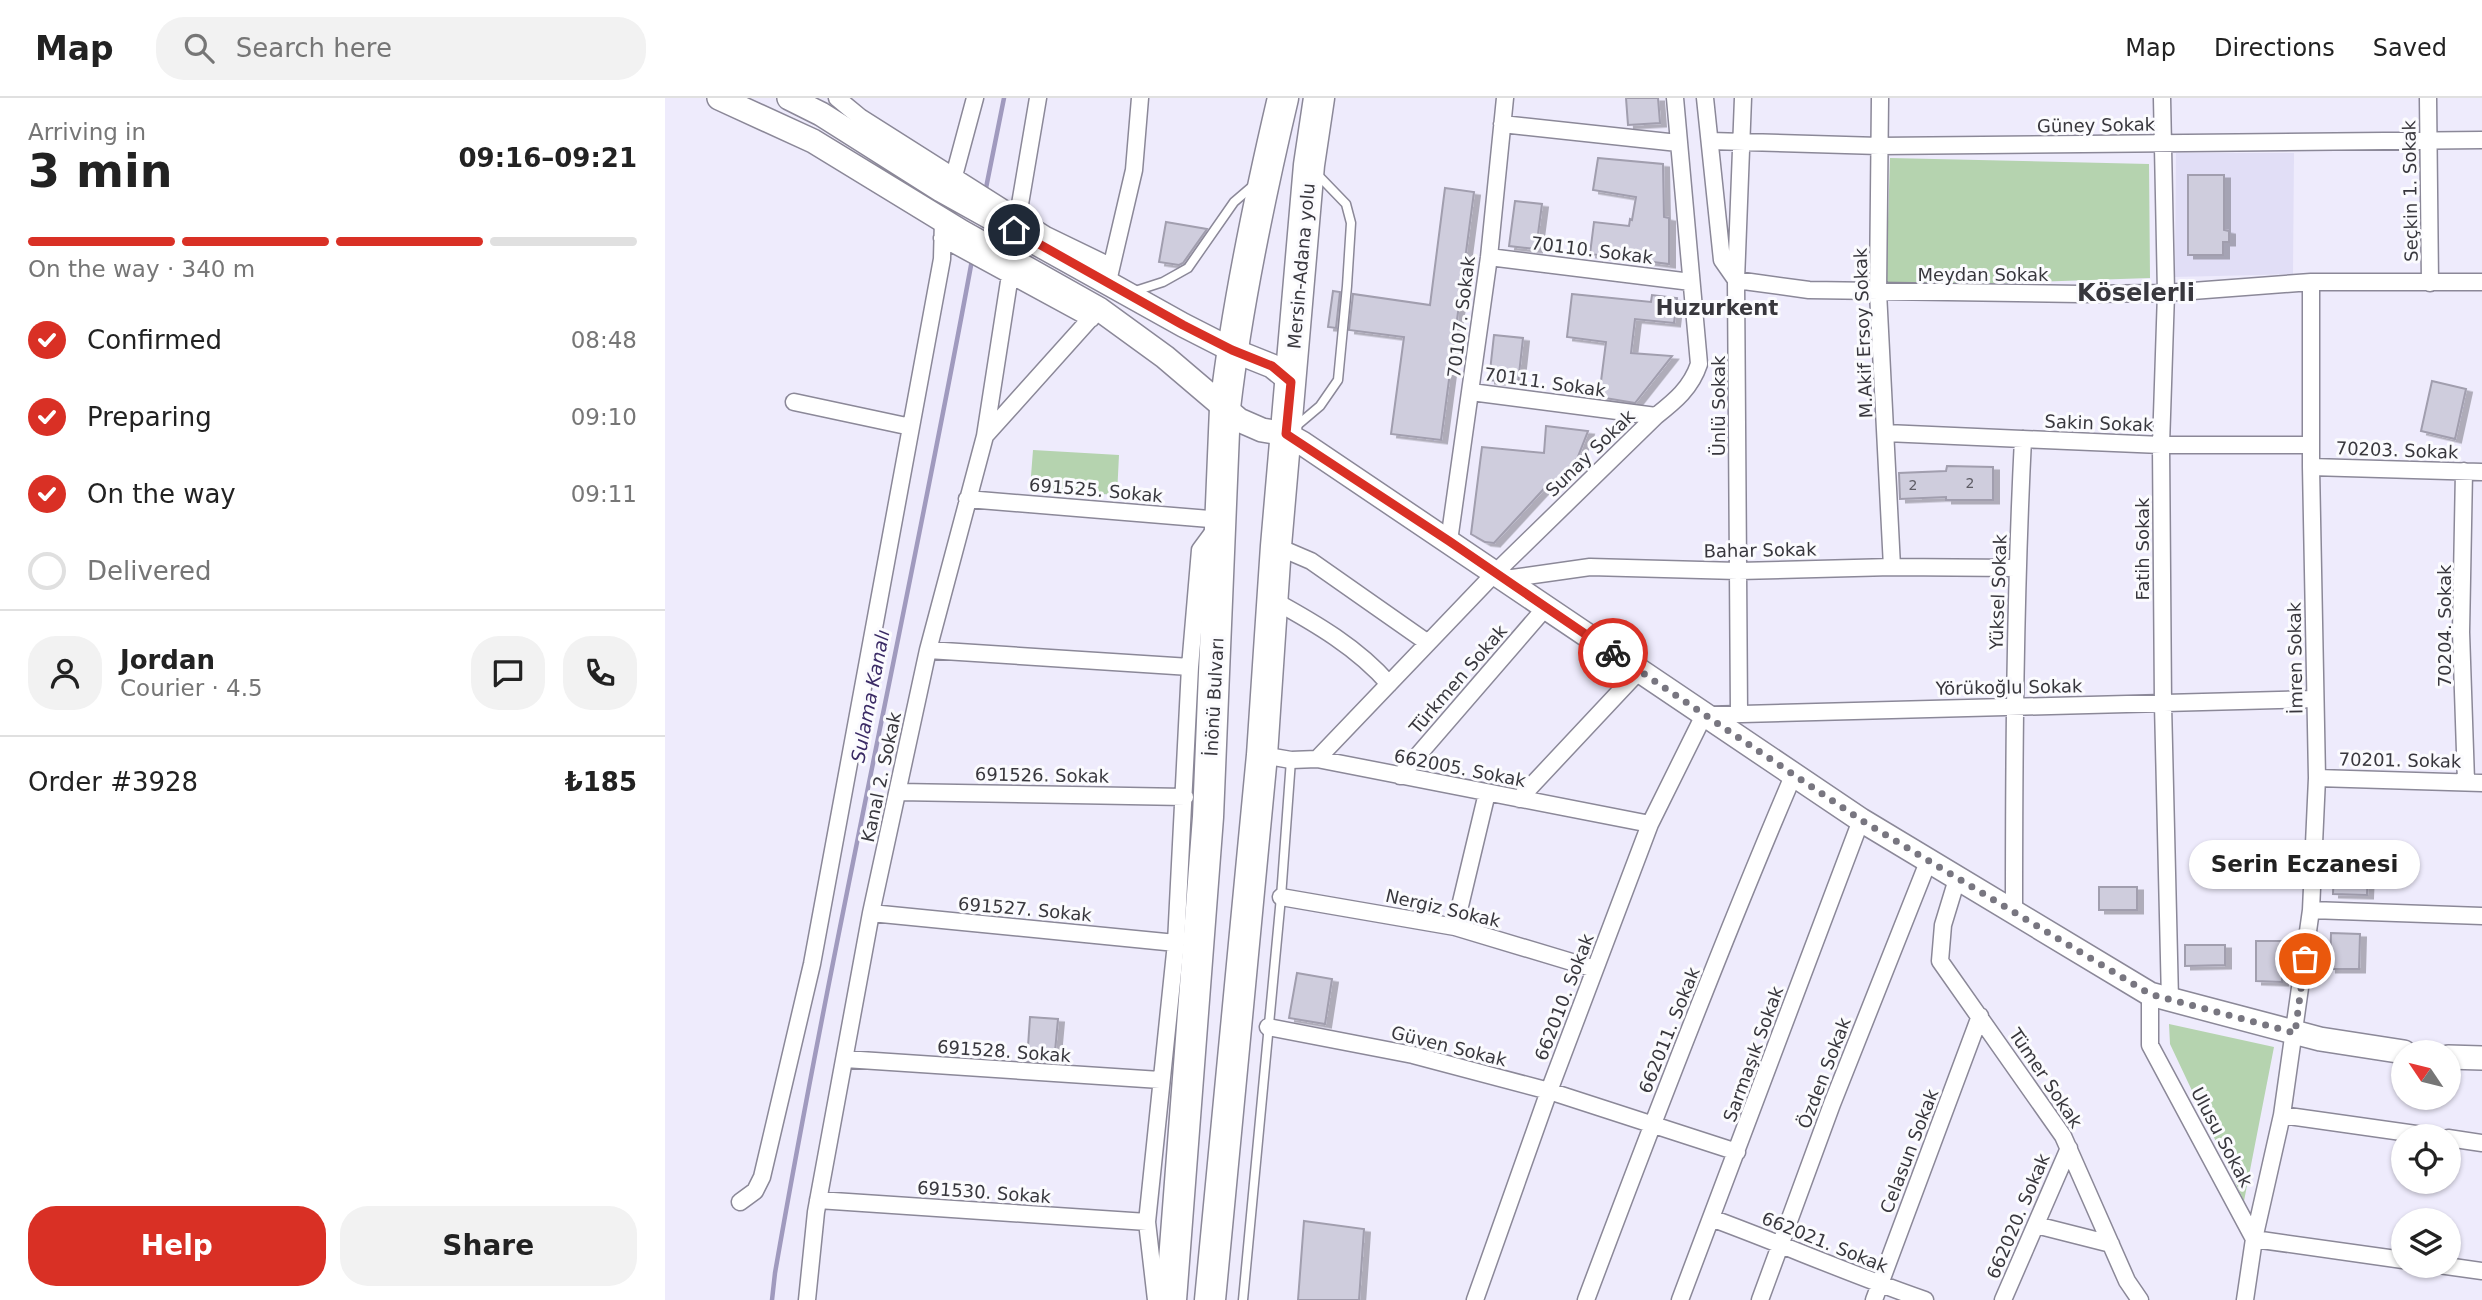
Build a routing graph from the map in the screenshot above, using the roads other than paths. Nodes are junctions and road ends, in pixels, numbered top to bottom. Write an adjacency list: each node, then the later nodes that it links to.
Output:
1 (719, 98): 28 (main road)
2 (789, 98): 15 (main road)
3 (975, 98): 26 (street)
4 (1038, 98): 27 (street)
5 (1140, 98): 32 (street)
6 (1283, 98): 25 (highway, İnönü Bulvarı)
7 (1319, 98): 24 (highway, Mersin-Adana yolu)
8 (1505, 98): 16 (street, 70107. Sokak)
9 (1675, 98): 21 (street, Sunay Sokak)
10 (1705, 98): 19 (street)
11 (1743, 98): 20 (street, Ünlü Sokak)
12 (1880, 98): 23 (street, M.Akif Ersoy Sokak)
13 (2162, 98): 22 (street, Fatih Sokak)
14 (2428, 98): 18 (street, Seçkin 1. Sokak)
15 (829, 106): 26 (main road)
16 (1502, 124): 21 (street); 29 (street, 70107. Sokak)
17 (2482, 139): 18 (street, Güney Sokak)
18 (2430, 140): 22 (street, Güney Sokak); 36 (street, Seçkin 1. Sokak)
19 (1710, 141): 20 (street, Güney Sokak); 31 (street)
20 (1742, 141): 23 (street, Güney Sokak); 31 (street, Ünlü Sokak)
21 (1678, 143): 33 (street, Sunay Sokak)
22 (2164, 144): 23 (street, Güney Sokak); 38 (street, Fatih Sokak)
23 (1879, 146): 37 (street, M.Akif Ersoy Sokak)
24 (1309, 165): 41 (highway, Mersin-Adana yolu); 48 (lane)
25 (1265, 175): 32 (lane); 40 (highway, İnönü Bulvarı)
26 (947, 183): 27 (main road); 27 (street)
27 (1013, 218): 32 (main road)
28 (954, 235): 30 (main road); 46 (street)
29 (1489, 257): 33 (street, 70110. Sokak); 42 (street, 70107. Sokak)
30 (1000, 264): 39 (main road); 49 (street)
31 (1736, 280): 37 (street, Meydan Sokak); 62 (street, Ünlü Sokak)
32 (1116, 281): 40 (main road)
33 (1691, 282): 45 (street, Sunay Sokak)
34 (2311, 282): 36 (street, Meydan Sokak); 38 (street, Meydan Sokak); 52 (street, İmren Sokak)
35 (2482, 282): 36 (street, Meydan Sokak)
36 (2430, 283)
37 (1878, 292): 38 (street, Meydan Sokak); 47 (street, M.Akif Ersoy Sokak)
38 (2166, 293): 51 (street, Fatih Sokak)
39 (1095, 314): 44 (main road); 49 (street, Kanal 2. Sokak)
40 (1232, 350): 41 (main road); 44 (highway, İnönü Bulvarı)
41 (1291, 382): 48 (highway, Mersin-Adana yolu)
42 (1471, 392): 45 (street, 70111. Sokak); 58 (street, 70107. Sokak)
43 (794, 402): 46 (street)
44 (1225, 408): 48 (main road); 57 (highway, İnönü Bulvarı)
45 (1656, 416): 63 (street, Sunay Sokak)
46 (912, 427): 116 (street)
47 (1886, 433): 50 (street, Sakin Sokak); 60 (street, M.Akif Ersoy Sokak)
48 (1286, 434): 58 (main road); 59 (highway)
49 (985, 436): 56 (street, Kanal 2. Sokak)
50 (2023, 439): 51 (street, Sakin Sokak); 61 (street, Yüksel Sokak)
51 (2161, 444): 52 (street, Sakin Sokak); 72 (street, Fatih Sokak)
52 (2311, 445): 53 (street, İmren Sokak)
53 (2311, 467): 54 (street, 70203. Sokak); 71 (street, İmren Sokak)
54 (2463, 471): 55 (street, 70203. Sokak); 81 (street, 70204. Sokak)
55 (2482, 472)
56 (967, 499): 57 (street, 691525. Sokak); 67 (street, Kanal 2. Sokak)
57 (1222, 520): 68 (street); 130 (highway, İnönü Bulvarı)
58 (1449, 541): 63 (main road)
59 (1276, 546): 64 (highway); 66 (street)
60 (1892, 567): 61 (street, Bahar Sokak); 62 (street, Bahar Sokak)
61 (2017, 569): 73 (street, Yüksel Sokak)
62 (1738, 571): 63 (street, Bahar Sokak); 74 (street, Ünlü Sokak)
63 (1500, 576): 65 (main road); 66 (street, Sunay Sokak)
64 (1273, 600): 70 (street); 76 (highway)
65 (1546, 607): 69 (main road); 78 (street, Türkmen Sokak)
66 (1428, 643): 70 (street, Sunay Sokak)
67 (928, 650): 68 (street); 82 (street, Kanal 2. Sokak)
68 (1191, 667): 84 (street)
69 (1639, 671): 75 (main road); 85 (street)
70 (1389, 684): 77 (street, Sunay Sokak)
71 (2315, 699): 72 (street, Yörükoğlu Sokak); 80 (street, İmren Sokak)
72 (2163, 704): 73 (street, Yörükoğlu Sokak); 98 (street, Fatih Sokak)
73 (2014, 705): 74 (street, Yörükoğlu Sokak); 93 (street, Yüksel Sokak)
74 (1739, 714): 75 (street, Yörükoğlu Sokak)
75 (1705, 715): 79 (main road); 87 (street, 662010. Sokak)
76 (1276, 758): 77 (street, 662005. Sokak); 90 (lane); 131 (highway)
77 (1317, 759): 78 (street, 662005. Sokak)
78 (1400, 776): 83 (street, 662005. Sokak)
79 (1793, 776): 86 (main road); 109 (street, 662011. Sokak)
80 (2317, 778): 81 (street, 70201. Sokak); 91 (street, İmren Sokak)
81 (2474, 782)
82 (898, 792): 84 (street, 691526. Sokak); 92 (street, Kanal 2. Sokak)
83 (1487, 793): 85 (street, 662005. Sokak); 95 (street)
84 (1185, 797): 96 (street)
85 (1519, 799): 87 (street, 662005. Sokak)
86 (1861, 820): 88 (main road); 114 (street, Sarmaşık Sokak)
87 (1650, 824): 97 (street, 662010. Sokak)
88 (1928, 862): 89 (main road); 121 (street, Özden Sokak)
89 (1957, 879): 93 (main road); 99 (street, Tümer Sokak)
90 (1281, 897): 95 (street, Nergiz Sokak); 100 (lane)
91 (2311, 911): 94 (street); 101 (street, İmren Sokak)
92 (871, 914): 96 (street, 691527. Sokak); 105 (street, Kanal 2. Sokak)
93 (2014, 914): 98 (main road)
94 (2482, 916)
95 (1455, 927): 97 (street, Nergiz Sokak)
96 (1175, 943): 106 (street)
97 (1595, 969): 107 (street, 662010. Sokak)
98 (2159, 997): 101 (main road); 120 (street, Ulusu Sokak)
99 (1980, 1017): 113 (street, Tümer Sokak); 126 (street, Celasun Sokak)
100 (1268, 1027): 107 (street, Güven Sokak); 132 (lane)
101 (2295, 1033): 102 (main road); 108 (street, İmren Sokak)
102 (2391, 1050)
103 (2461, 1057): 104 (main road)
104 (2482, 1058)
105 (845, 1059): 106 (street, 691528. Sokak); 115 (street, Kanal 2. Sokak)
106 (1160, 1080): 118 (street)
107 (1549, 1091): 109 (street, Güven Sokak); 127 (street, 662010. Sokak)
108 (2282, 1115): 110 (street); 120 (street, İmren Sokak)
109 (1652, 1124): 114 (street, Güven Sokak); 133 (street, 662011. Sokak)
110 (2391, 1130)
111 (2461, 1140): 112 (street)
112 (2482, 1143)
113 (2069, 1148): 119 (street, 662020. Sokak); 122 (street, Tümer Sokak)
114 (1737, 1152): 117 (street, Sarmaşık Sokak)
115 (818, 1200): 118 (street, 691530. Sokak); 128 (street, Kanal 2. Sokak)
116 (740, 1202)
117 (1710, 1218): 121 (street, 662021. Sokak); 134 (street, Sarmaşık Sokak)
118 (1147, 1222): 129 (street)
119 (2036, 1225): 122 (street); 137 (street, 662020. Sokak)
120 (2254, 1239): 123 (street); 139 (street)
121 (1781, 1244): 126 (street, 662021. Sokak); 135 (street, Özden Sokak)
122 (2111, 1244): 138 (street, Tümer Sokak)
123 (2391, 1258)
124 (2461, 1268): 125 (street)
125 (2482, 1271)
126 (1877, 1292): 136 (street, 662021. Sokak)
127 (1478, 1299)
128 (807, 1300)
129 (1156, 1300)
130 (1171, 1300)
131 (1210, 1300)
132 (1243, 1300)
133 (1586, 1300)
134 (1680, 1300)
135 (1760, 1300)
136 (1925, 1300)
137 (2003, 1300)
138 (2140, 1300)
139 (2245, 1300)

